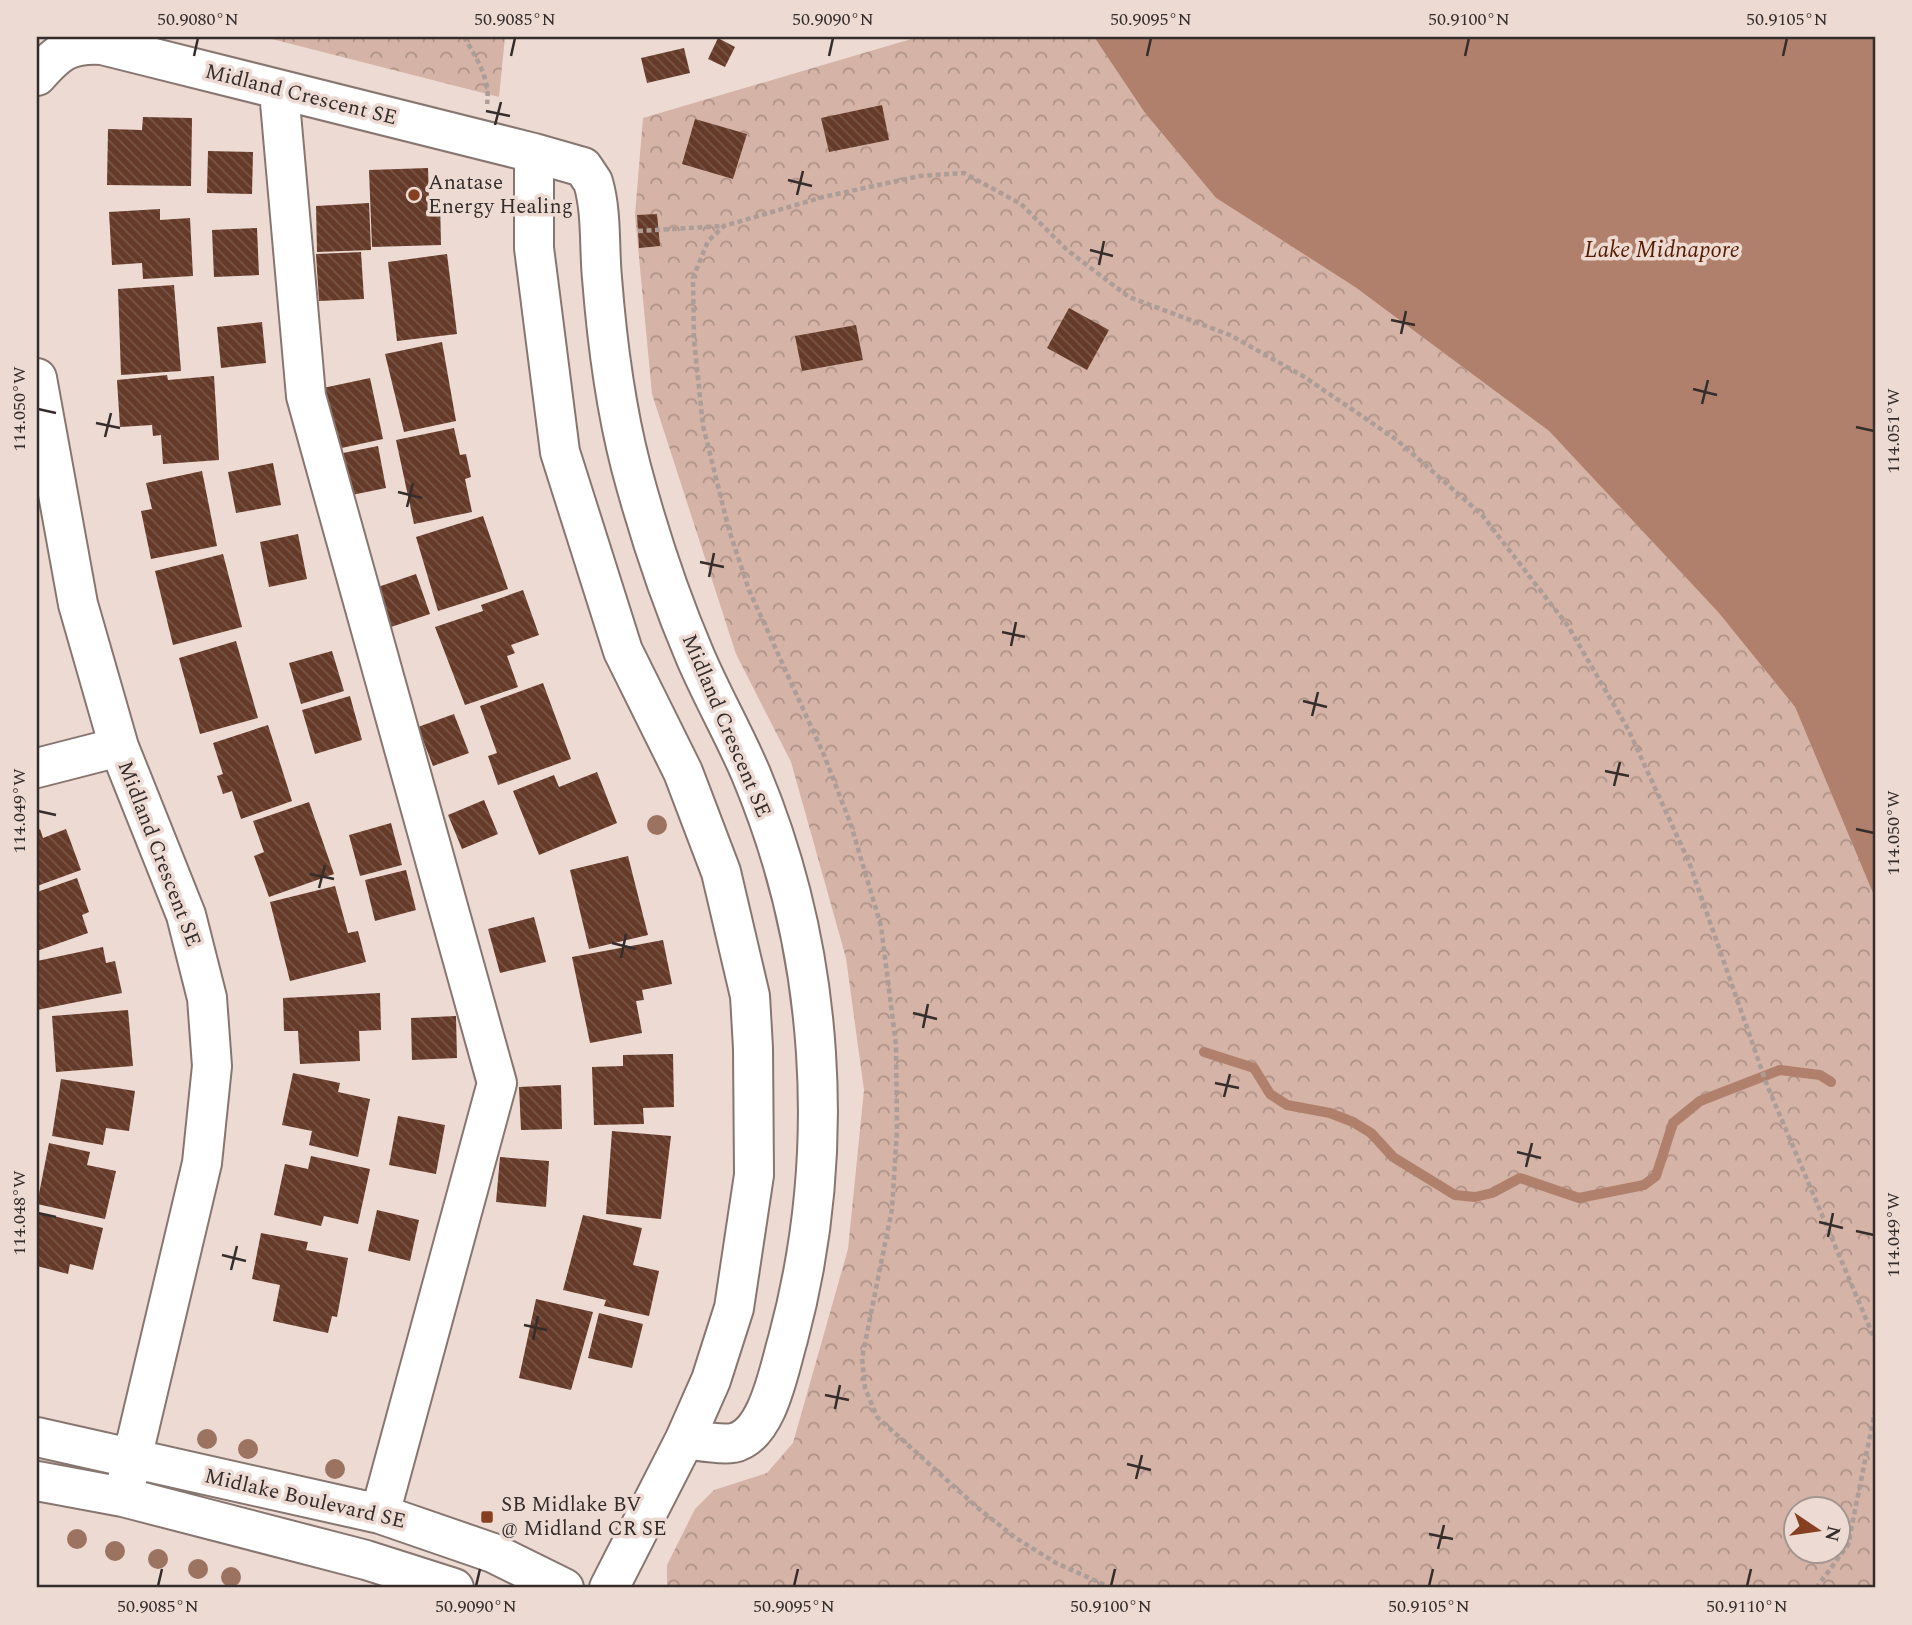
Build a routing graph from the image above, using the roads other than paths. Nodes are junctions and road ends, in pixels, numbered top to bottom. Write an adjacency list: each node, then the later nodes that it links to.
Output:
1 (37, 76): 2 (street, Midland Crescent SE)
2 (279, 91): 3 (street, Midland Crescent SE); 12 (street)
3 (534, 153): 8 (street); 8 (street, Midland Crescent SE)
4 (37, 378): 5 (street, Midland Crescent SE)
5 (119, 747): 6 (street); 9 (street, Midland Crescent SE)
6 (37, 768)
7 (37, 1437): 9 (street, Midlake Boulevard SE)
8 (685, 1439): 16 (street)
9 (132, 1459): 11 (street, Midland Crescent SE); 12 (street, Midlake Boulevard SE)
10 (37, 1481): 11 (street, Midlake Boulevard SE)
11 (123, 1497): 13 (street, Midlake Boulevard SE)
12 (380, 1514): 15 (street, Midlake Boulevard SE)
13 (363, 1574): 14 (street, Midlake Boulevard SE)
14 (454, 1588)
15 (565, 1588)
16 (609, 1588)

